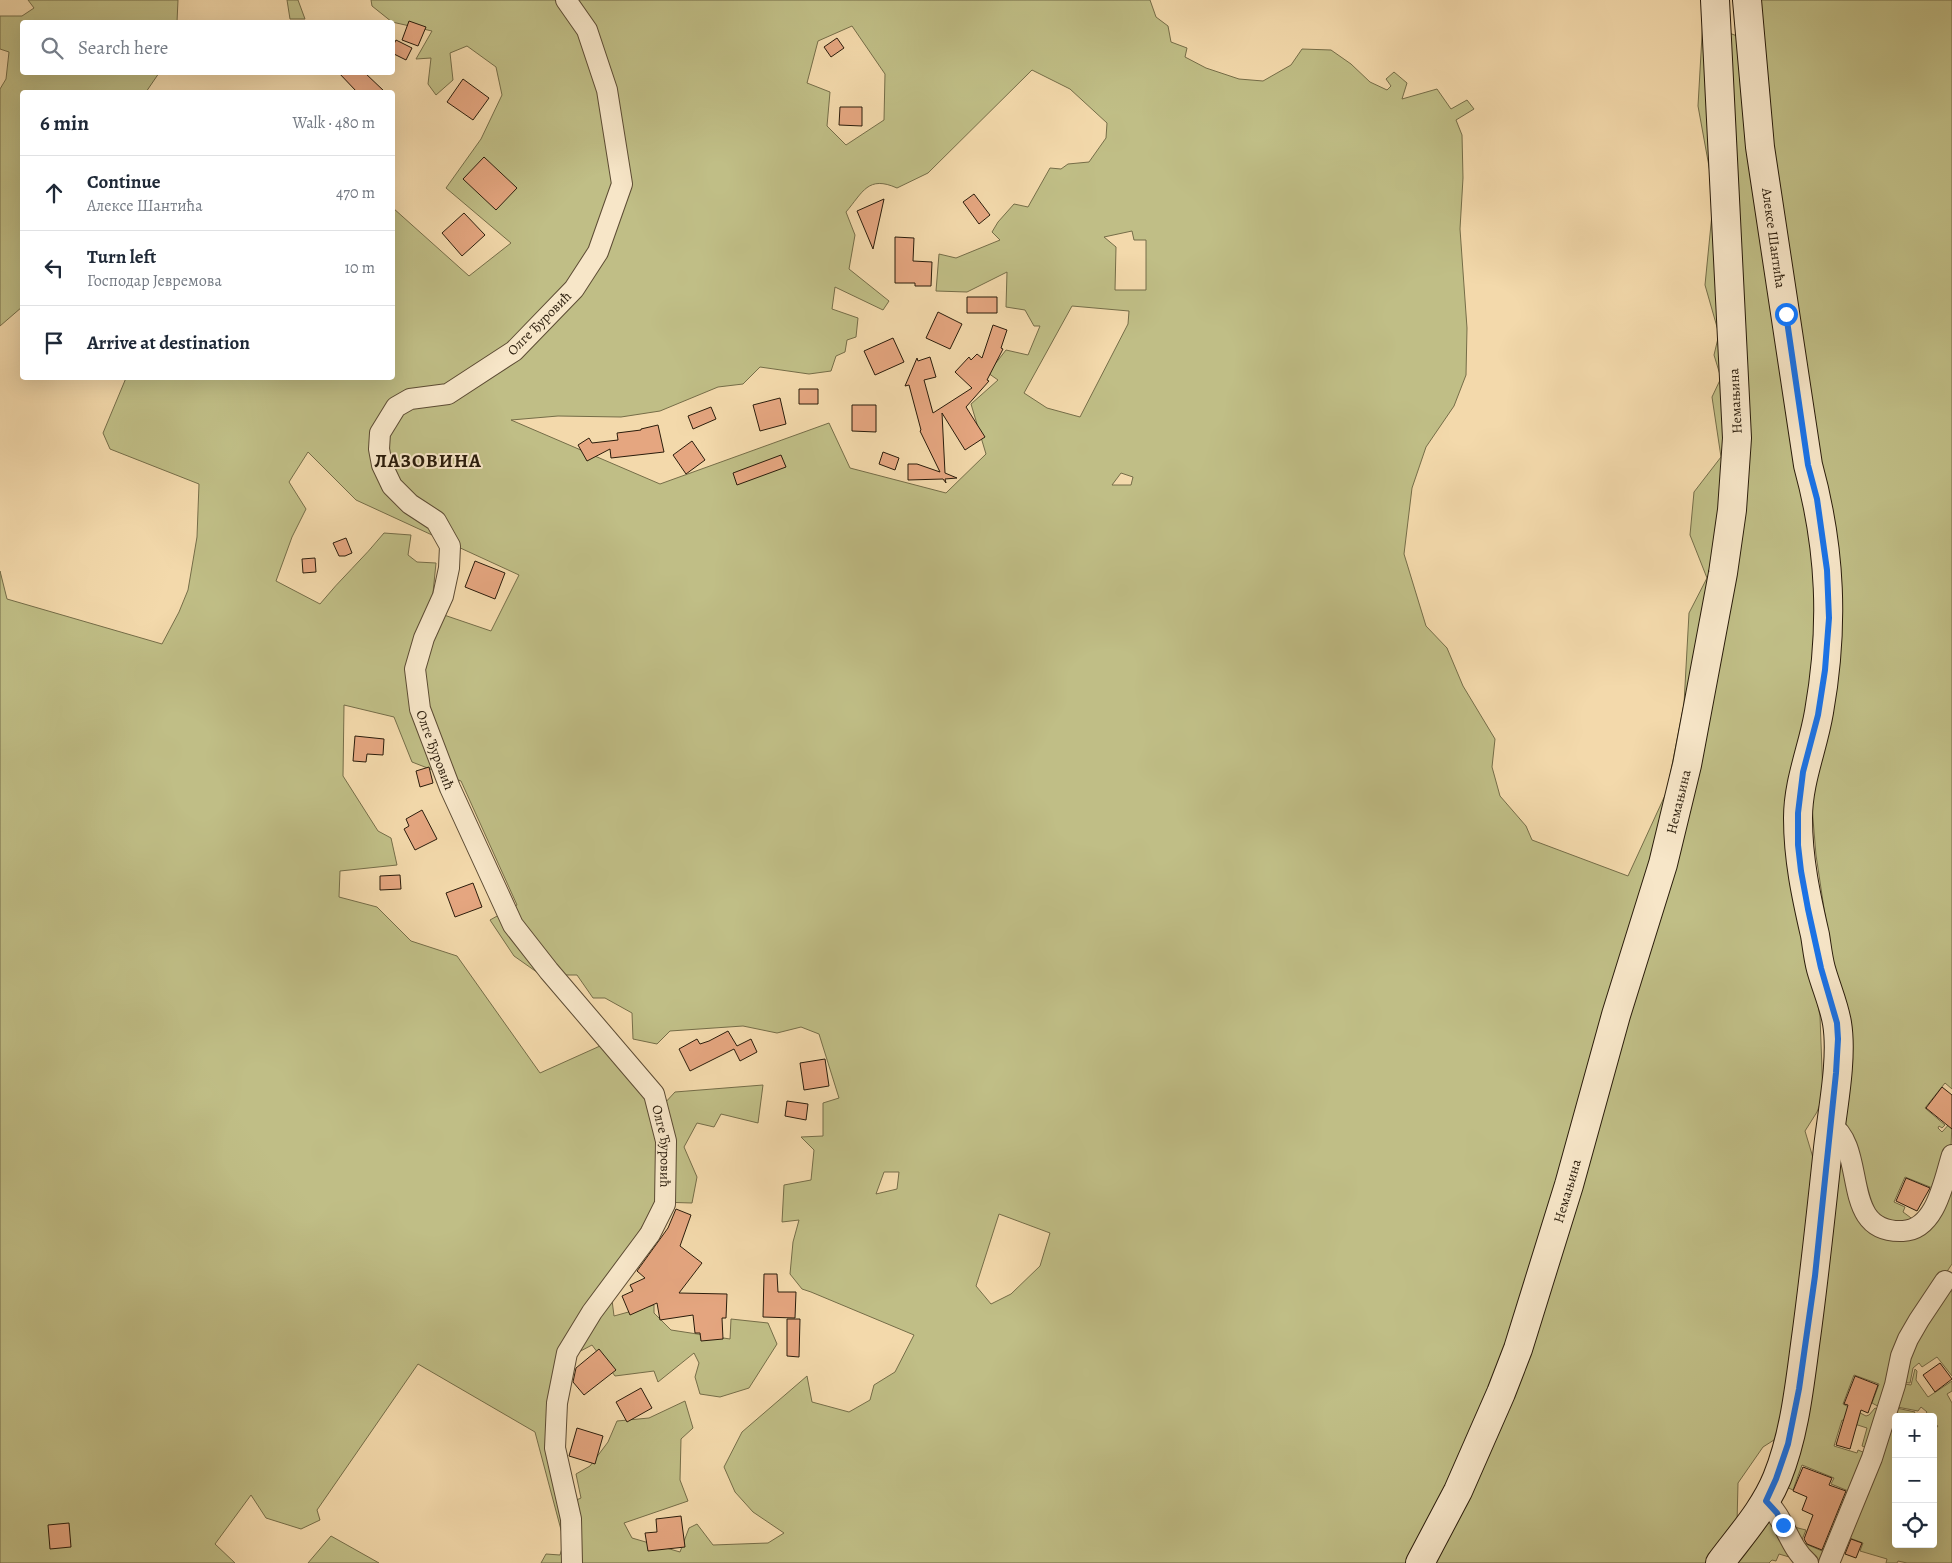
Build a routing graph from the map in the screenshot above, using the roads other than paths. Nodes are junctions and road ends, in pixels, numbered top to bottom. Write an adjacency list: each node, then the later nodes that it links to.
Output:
1 (566, 0): 8 (street, Олге Ђуровић)
2 (1715, 0): 9 (main road, Немањина)
3 (1747, 0): 4 (main road, Алексе Шантића)
4 (1830, 1124): 5 (street); 7 (main road, Алексе Шантића)
5 (1952, 1155)
6 (1945, 1281): 12 (street)
7 (1766, 1501): 10 (main road, Алексе Шантића); 11 (street)
8 (572, 1563)
9 (1420, 1563)
10 (1720, 1563)
11 (1808, 1563)
12 (1829, 1563)

